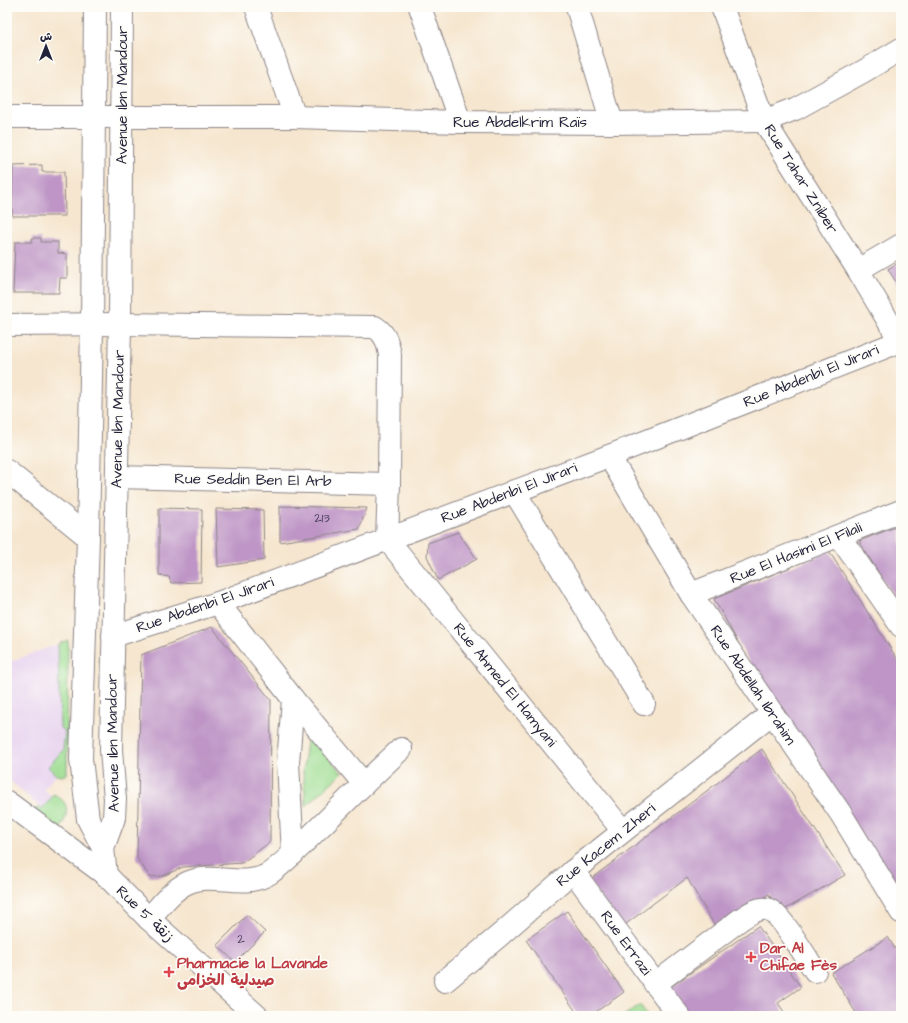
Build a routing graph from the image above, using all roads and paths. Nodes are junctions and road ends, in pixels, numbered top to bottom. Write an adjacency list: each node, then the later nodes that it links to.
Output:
1 (95, 7): 9 (street, Avenue Ibn Mandour)
2 (122, 7): 10 (street, Avenue Ibn Mandour)
3 (256, 7): 11 (street)
4 (420, 7): 13 (street)
5 (577, 7): 14 (street)
6 (722, 7): 12 (street, Rue Tahar Zniber)
7 (901, 48): 12 (street, Rue Abdelkrim Raïs)
8 (7, 117): 9 (street, Rue Abdelkrim Raïs)
9 (94, 117): 10 (street, Rue Abdelkrim Raïs); 19 (street, Avenue Ibn Mandour)
10 (122, 117): 11 (street, Rue Abdelkrim Raïs); 17 (street, Avenue Ibn Mandour)
11 (295, 117): 13 (street, Rue Abdelkrim Raïs)
12 (764, 121): 14 (street, Rue Abdelkrim Raïs); 16 (street, Rue Tahar Zniber)
13 (460, 122): 14 (street, Rue Abdelkrim Raïs)
14 (612, 123)
15 (901, 245): 16 (street)
16 (858, 270): 20 (street, Rue Tahar Zniber)
17 (120, 324): 19 (street); 23 (street, Avenue Ibn Mandour); 24 (street)
18 (7, 325): 19 (street)
19 (92, 325): 28 (street, Avenue Ibn Mandour)
20 (901, 341): 21 (street, Rue Abdenbi El Jirari)
21 (609, 456): 25 (street, Rue Abdenbi El Jirari); 30 (street, Rue Abdellah Ibrahim)
22 (7, 470): 28 (street)
23 (117, 477): 24 (street, Rue Seddin Ben El Arb); 33 (street, Avenue Ibn Mandour)
24 (389, 484): 29 (street)
25 (514, 491): 29 (street, Rue Abdenbi El Jirari); 35 (street)
26 (901, 511): 27 (street, Rue El Hasimi El Filali)
27 (839, 536): 30 (street, Rue El Hasimi El Filali); 32 (street)
28 (88, 537): 41 (street, Avenue Ibn Mandour)
29 (387, 539): 31 (street, Rue Abdenbi El Jirari); 40 (street, Rue Ahmed El Hamyani)
30 (691, 594): 36 (street, Rue Abdellah Ibrahim)
31 (218, 603): 33 (street, Rue Abdenbi El Jirari); 34 (street)
32 (901, 626)
33 (113, 636): 41 (street, Avenue Ibn Mandour)
34 (293, 699): 38 (street); 42 (street)
35 (644, 704)
36 (771, 714): 40 (street, Rue Kacem Zheri); 45 (street, Rue Abdellah Ibrahim)
37 (401, 748): 38 (street)
38 (364, 784): 42 (street)
39 (7, 802): 44 (street, Rue 5 زنقة)
40 (623, 831): 43 (street, Rue Kacem Zheri)
41 (103, 848): 44 (street, Rue 5 زنقة)
42 (293, 854): 46 (street)
43 (574, 871): 48 (street, Rue Kacem Zheri); 49 (street, Rue Errazi)
44 (106, 875): 46 (street, Rue 5 زنقة)
45 (901, 912)
46 (149, 919): 50 (street, Rue 5 زنقة)
47 (815, 971): 49 (street)
48 (444, 981)
49 (655, 984): 51 (street, Rue Errazi)
50 (257, 1016)
51 (679, 1016)

